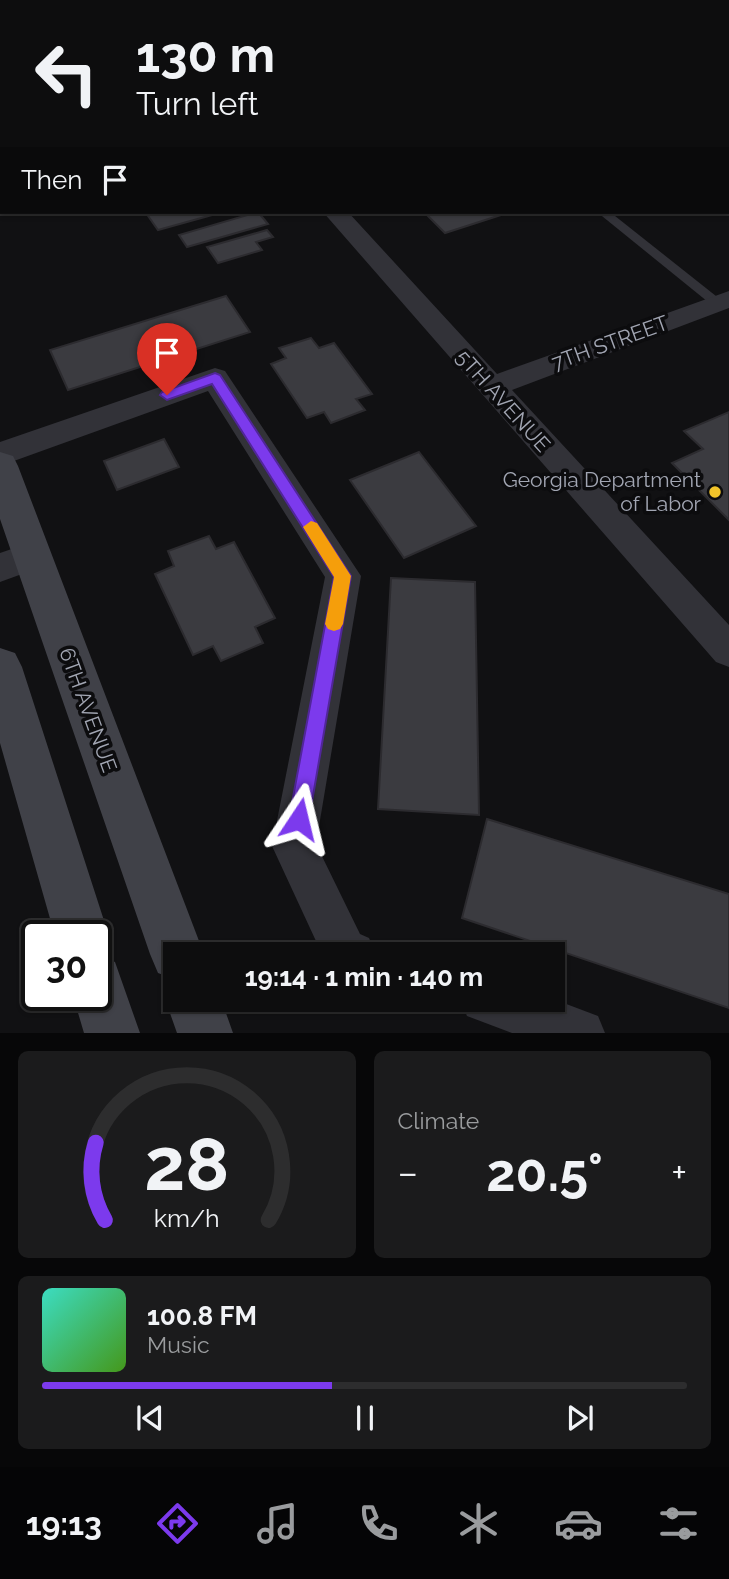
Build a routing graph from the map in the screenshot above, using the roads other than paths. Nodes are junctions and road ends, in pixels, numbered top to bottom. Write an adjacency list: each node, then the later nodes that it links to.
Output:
1 (337, 214): 4 (street, 5TH AVENUE)
2 (606, 214): 3 (lane)
3 (723, 301): 4 (street, 7TH STREET)
4 (490, 387): 8 (street, 5TH AVENUE)
5 (0, 454): 12 (street)
6 (0, 466): 7 (main road, 6TH AVENUE)
7 (16, 562): 11 (main road, 6TH AVENUE)
8 (729, 651)
9 (0, 667): 10 (main road)
10 (77, 920)
11 (172, 942)
12 (340, 942)
13 (105, 1011): 16 (main road)
14 (198, 1012): 17 (main road)
15 (521, 1012): 18 (street)
16 (112, 1033)
17 (205, 1033)
18 (581, 1033)

